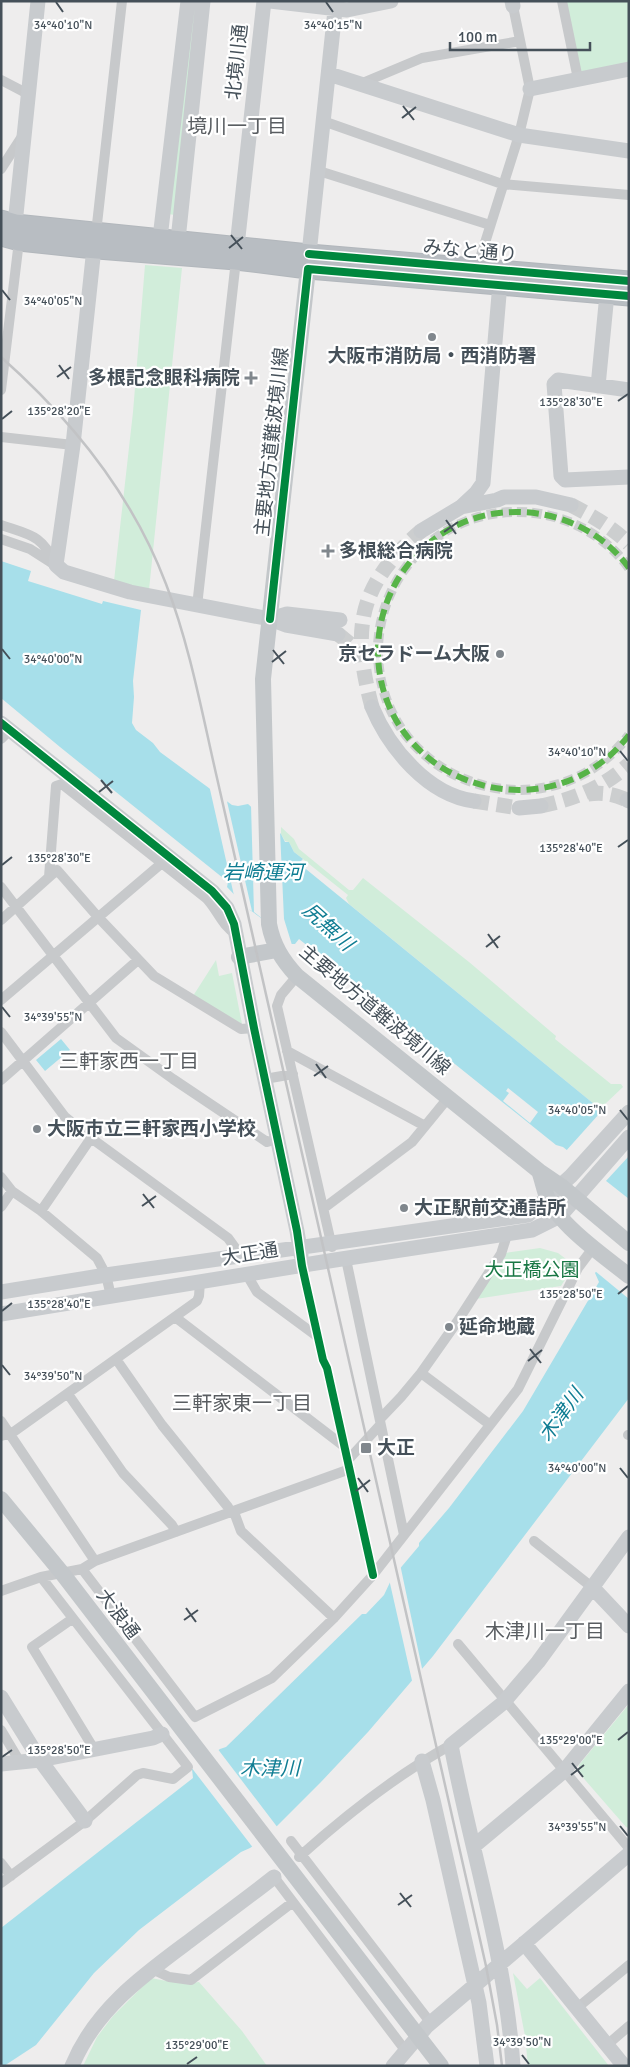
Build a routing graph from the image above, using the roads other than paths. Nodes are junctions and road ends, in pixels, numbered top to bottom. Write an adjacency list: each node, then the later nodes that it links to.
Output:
1 (38, 1): 18 (street)
2 (122, 1): 30 (street)
3 (188, 1): 29 (street)
4 (203, 1): 29 (street)
5 (264, 1): 31 (street, 北境川通)
6 (270, 1): 10 (street)
7 (391, 1): 10 (street)
8 (562, 1): 14 (street)
9 (513, 4): 11 (street)
10 (336, 5): 13 (street)
11 (520, 41): 16 (street); 17 (street)
12 (629, 69): 14 (street)
13 (329, 74): 16 (street); 19 (street)
14 (578, 79): 17 (street)
15 (1, 80): 18 (street)
16 (360, 84): 21 (street)
17 (530, 89): 21 (street)
18 (28, 94): 20 (street)
19 (324, 121): 24 (street); 25 (street)
20 (24, 134): 23 (street); 28 (street)
21 (519, 135): 22 (street); 25 (street)
22 (629, 151)
23 (1, 169)
24 (319, 171): 27 (street); 32 (street)
25 (502, 184): 26 (street); 27 (street)
26 (629, 195)
27 (490, 225): 33 (street)
28 (9, 230): 30 (highway, みなと通り); 38 (street)
29 (169, 239): 30 (highway, みなと通り); 31 (highway, みなと通り)
30 (95, 240): 31 (highway, みなと通り); 43 (street)
31 (236, 253): 32 (highway, みなと通り); 53 (street)
32 (309, 261): 33 (highway, みなと通り); 35 (highway, みなと通り); 54 (main road, 主要地方道難波境川線)
33 (477, 268): 34 (highway, みなと通り)
34 (629, 281)
35 (500, 283): 36 (highway, みなと通り); 45 (street)
36 (607, 294): 37 (highway, みなと通り); 39 (street)
37 (629, 296)
38 (2, 377): 40 (street)
39 (598, 386): 41 (street); 44 (street)
40 (1, 390)
41 (629, 390)
42 (1, 437): 43 (street)
43 (73, 445): 52 (street)
44 (629, 477)
45 (482, 483): 46 (street); 48 (street)
46 (504, 497): 47 (street); 48 (street)
47 (570, 505)
48 (461, 507): 50 (street)
49 (1, 525): 52 (street)
50 (421, 531)
51 (1, 539): 52 (street)
52 (56, 565): 53 (street)
53 (197, 606): 54 (street)
54 (270, 619): 55 (street); 68 (main road, 主要地方道難波境川線)
55 (339, 627)
56 (372, 707): 58 (street)
57 (4, 731): 67 (street)
58 (474, 801)
59 (541, 806): 60 (street)
60 (519, 808)
61 (162, 863): 62 (street); 65 (street); 67 (street)
62 (49, 877): 64 (street); 65 (street)
63 (1, 887): 64 (street)
64 (16, 907): 66 (street); 69 (street)
65 (98, 918): 69 (street); 71 (street)
66 (1, 920)
67 (236, 934): 70 (street)
68 (277, 950): 70 (main road); 72 (main road, 主要地方道難波境川線)
69 (54, 955): 73 (street); 74 (street)
70 (239, 957): 75 (street)
71 (138, 960): 74 (street); 75 (street)
72 (297, 976): 77 (street); 82 (main road, 主要地方道難波境川線)
73 (1, 1000)
74 (90, 1002): 78 (street); 87 (street)
75 (254, 1028): 80 (street)
76 (1, 1032): 78 (street)
77 (287, 1051): 79 (street); 84 (street)
78 (23, 1061): 81 (street); 85 (street)
79 (293, 1074): 80 (street); 95 (street)
80 (265, 1079): 87 (street)
81 (1, 1080)
82 (448, 1098): 84 (street); 88 (main road, 主要地方道難波境川線)
83 (629, 1112): 90 (street, 大正通)
84 (425, 1126): 95 (street)
85 (91, 1138): 96 (street); 103 (street)
86 (629, 1138): 93 (street)
87 (277, 1139): 101 (street)
88 (539, 1171): 90 (main road, 主要地方道難波境川線); 92 (main road)
89 (1, 1177): 91 (street)
90 (560, 1186): 92 (street, 大正通); 93 (main road, 主要地方道難波境川線)
91 (12, 1191): 94 (street); 96 (street)
92 (548, 1198): 97 (main road); 100 (street, 大正通)
93 (575, 1198): 97 (street); 99 (main road, 主要地方道難波境川線)
94 (1, 1207)
95 (324, 1208): 100 (street)
96 (41, 1211): 106 (street)
97 (560, 1216): 98 (street, 大正通); 102 (main road)
98 (507, 1235): 104 (street, 大正通); 116 (street)
99 (625, 1240)
100 (331, 1243): 101 (street, 大正通); 104 (street)
101 (300, 1247): 103 (street, 大正通); 105 (street)
102 (599, 1252): 108 (main road); 120 (street)
103 (241, 1256): 106 (street, 大正通)
104 (341, 1259): 105 (street, 大正通); 119 (street)
105 (302, 1266): 107 (street, 大正通); 114 (street)
106 (106, 1275): 110 (street, 大正通); 111 (street)
107 (247, 1275): 109 (street, 大正通); 114 (street)
108 (629, 1276)
109 (200, 1282): 111 (street, 大正通); 113 (street)
110 (1, 1292)
111 (111, 1296): 112 (street, 大正通)
112 (1, 1314)
113 (175, 1317): 115 (street); 122 (street)
114 (318, 1337): 122 (street)
115 (116, 1359): 117 (street); 125 (street)
116 (421, 1373): 119 (street); 120 (street)
117 (68, 1394): 121 (street); 126 (street)
118 (1, 1421): 121 (street)
119 (380, 1422): 123 (street); 127 (street)
120 (490, 1424): 127 (street)
121 (6, 1435): 130 (street)
122 (345, 1446): 123 (street)
123 (349, 1465): 125 (street); 133 (street)
124 (1, 1499): 132 (main road, 大浪通)
125 (232, 1512): 126 (street); 137 (street)
126 (176, 1532): 130 (street)
127 (404, 1535): 133 (street)
128 (629, 1537): 135 (street)
129 (534, 1541): 135 (street)
130 (96, 1561): 131 (street)
131 (82, 1569): 132 (street); 137 (street)
132 (62, 1573): 134 (street); 172 (main road, 大浪通)
133 (373, 1575): 137 (street)
134 (41, 1578): 136 (street); 138 (street)
135 (593, 1588): 139 (street); 143 (street)
136 (1, 1591)
137 (334, 1618)
138 (72, 1619): 145 (street); 147 (street)
139 (629, 1626)
140 (458, 1644): 143 (street)
141 (629, 1691): 152 (street)
142 (1, 1697): 148 (street)
143 (505, 1700): 146 (street); 152 (street)
144 (1, 1730): 150 (street)
145 (164, 1733): 147 (street); 153 (street)
146 (451, 1745): 149 (street); 155 (street)
147 (94, 1749): 148 (street)
148 (40, 1760): 150 (street); 153 (street)
149 (422, 1761): 158 (street); 168 (street)
150 (20, 1762): 151 (street)
151 (1, 1764)
152 (564, 1771): 155 (street); 156 (street)
153 (85, 1821): 160 (street)
154 (291, 1841): 158 (street)
155 (474, 1846): 165 (street)
156 (629, 1848)
157 (629, 1854): 164 (street)
158 (300, 1856): 170 (street)
159 (1, 1862): 160 (street)
160 (11, 1876): 162 (street)
161 (275, 1876): 163 (street); 167 (street)
162 (1, 1883)
163 (293, 1902): 167 (street); 174 (street)
164 (524, 1942): 165 (street); 169 (street)
165 (499, 1964): 168 (street); 179 (street)
166 (629, 1965): 169 (street)
167 (152, 1969): 175 (street)
168 (474, 1985): 170 (street); 178 (street)
169 (577, 2008): 173 (street)
170 (430, 2022): 172 (street)
171 (629, 2026): 173 (street)
172 (417, 2036): 174 (street); 177 (main road)
173 (607, 2045): 180 (street)
174 (405, 2050): 176 (street)
175 (72, 2066)
176 (392, 2066)
177 (441, 2066)
178 (487, 2066)
179 (513, 2066)
180 (624, 2066)

